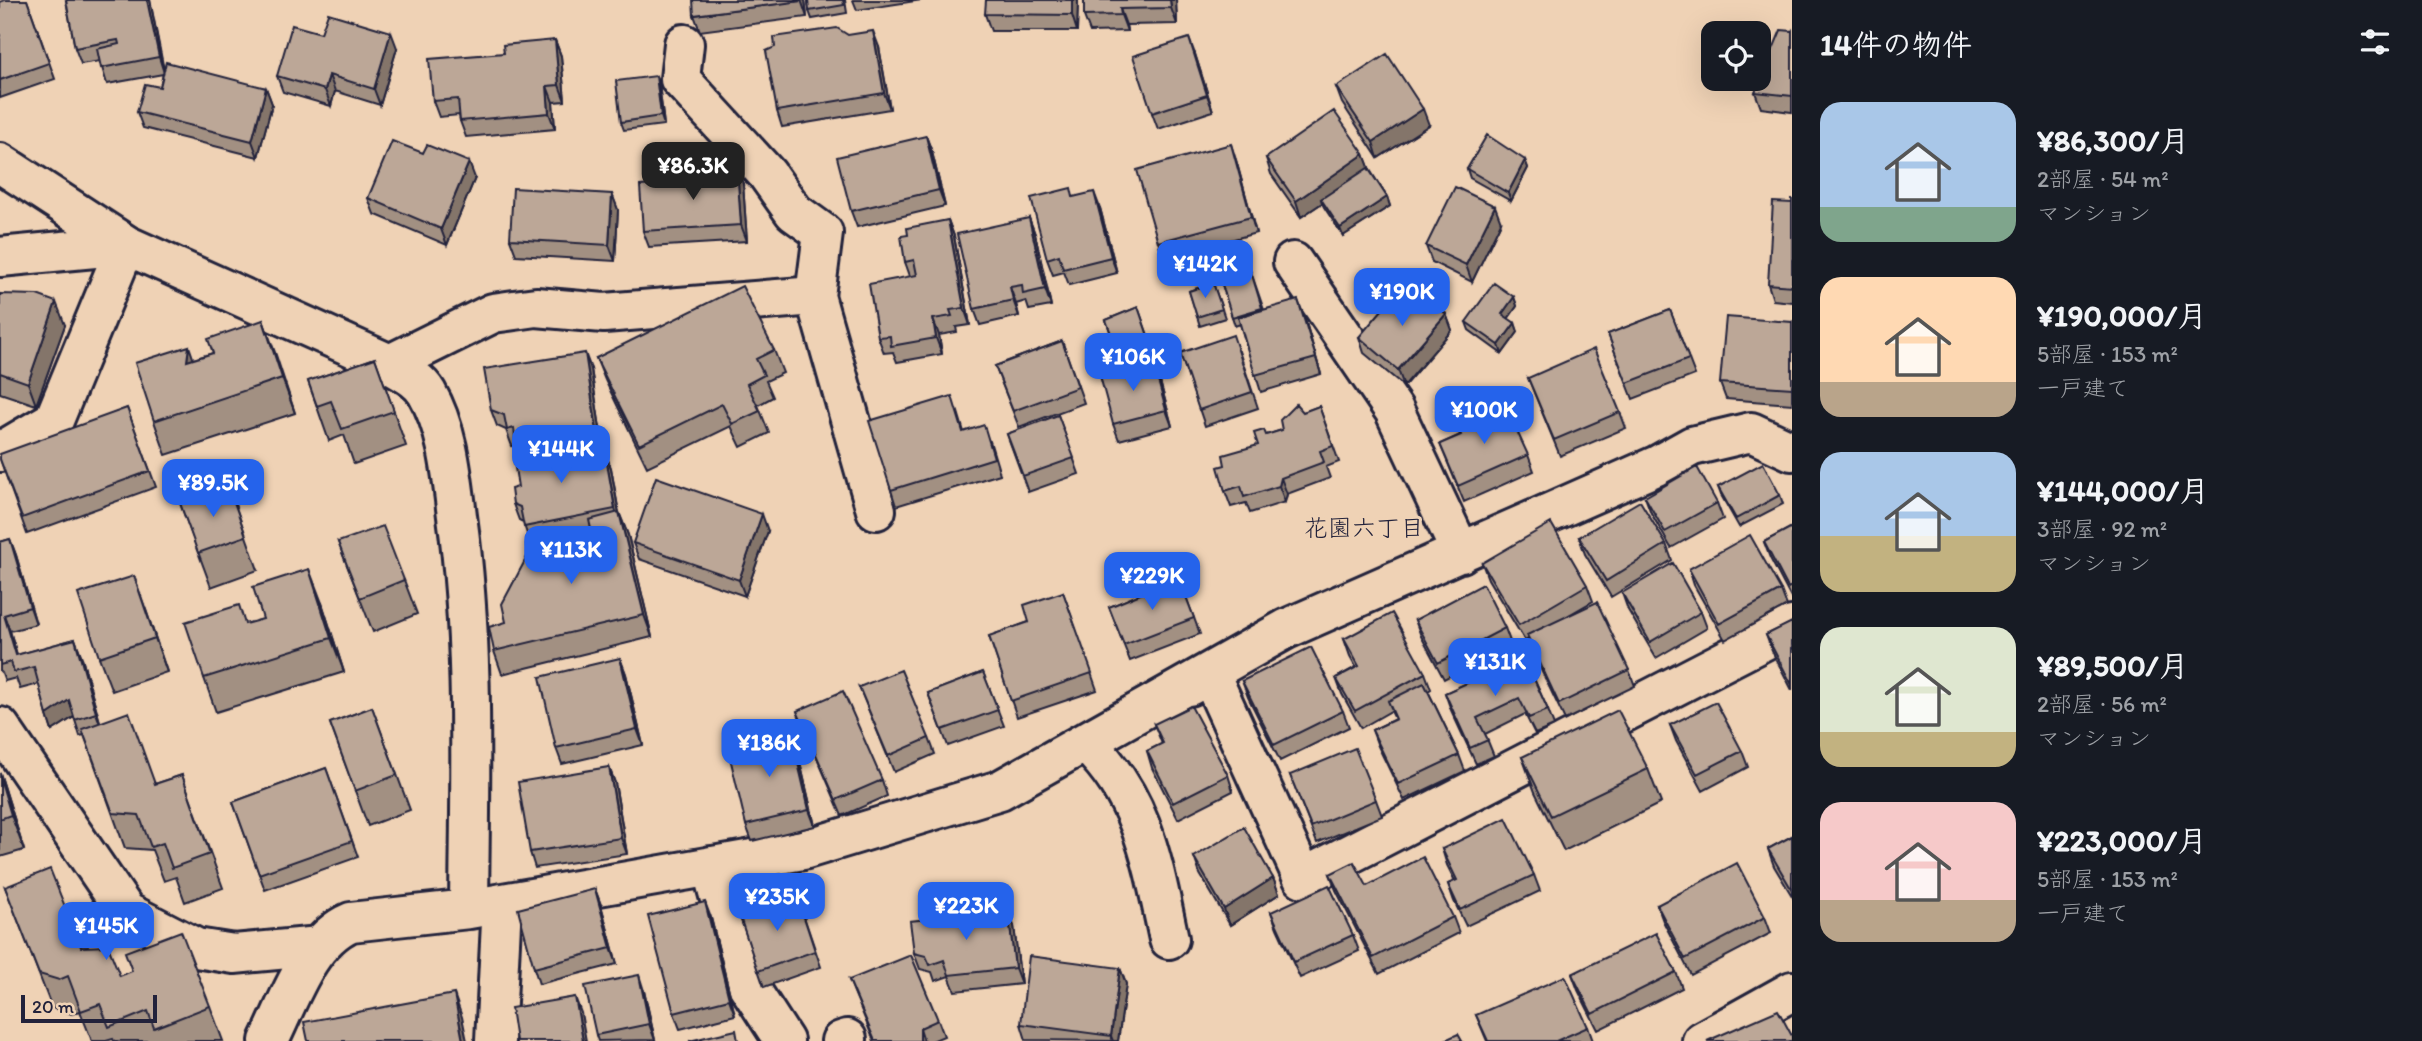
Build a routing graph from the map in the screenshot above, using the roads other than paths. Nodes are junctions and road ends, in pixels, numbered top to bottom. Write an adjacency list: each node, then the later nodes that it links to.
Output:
1 (684, 44): 6 (street)
2 (0, 163): 3 (street)
3 (126, 245): 4 (street); 7 (street); 8 (street)
4 (0, 257)
5 (1293, 262): 11 (street)
6 (815, 296): 7 (street); 10 (street)
7 (390, 364): 17 (street)
8 (0, 452)
9 (1792, 452): 11 (street)
10 (876, 510)
11 (1461, 553): 13 (street)
12 (1792, 626): 13 (street)
13 (1210, 674): 15 (street)
14 (0, 727): 19 (street)
15 (1087, 744): 16 (street); 18 (street)
16 (711, 866): 17 (street); 23 (street)
17 (486, 906): 19 (street); 22 (street)
18 (1169, 939)
19 (320, 946): 21 (street)
20 (1792, 991): 24 (street)
21 (270, 1041)
22 (495, 1041)
23 (784, 1041)
24 (1702, 1041)

